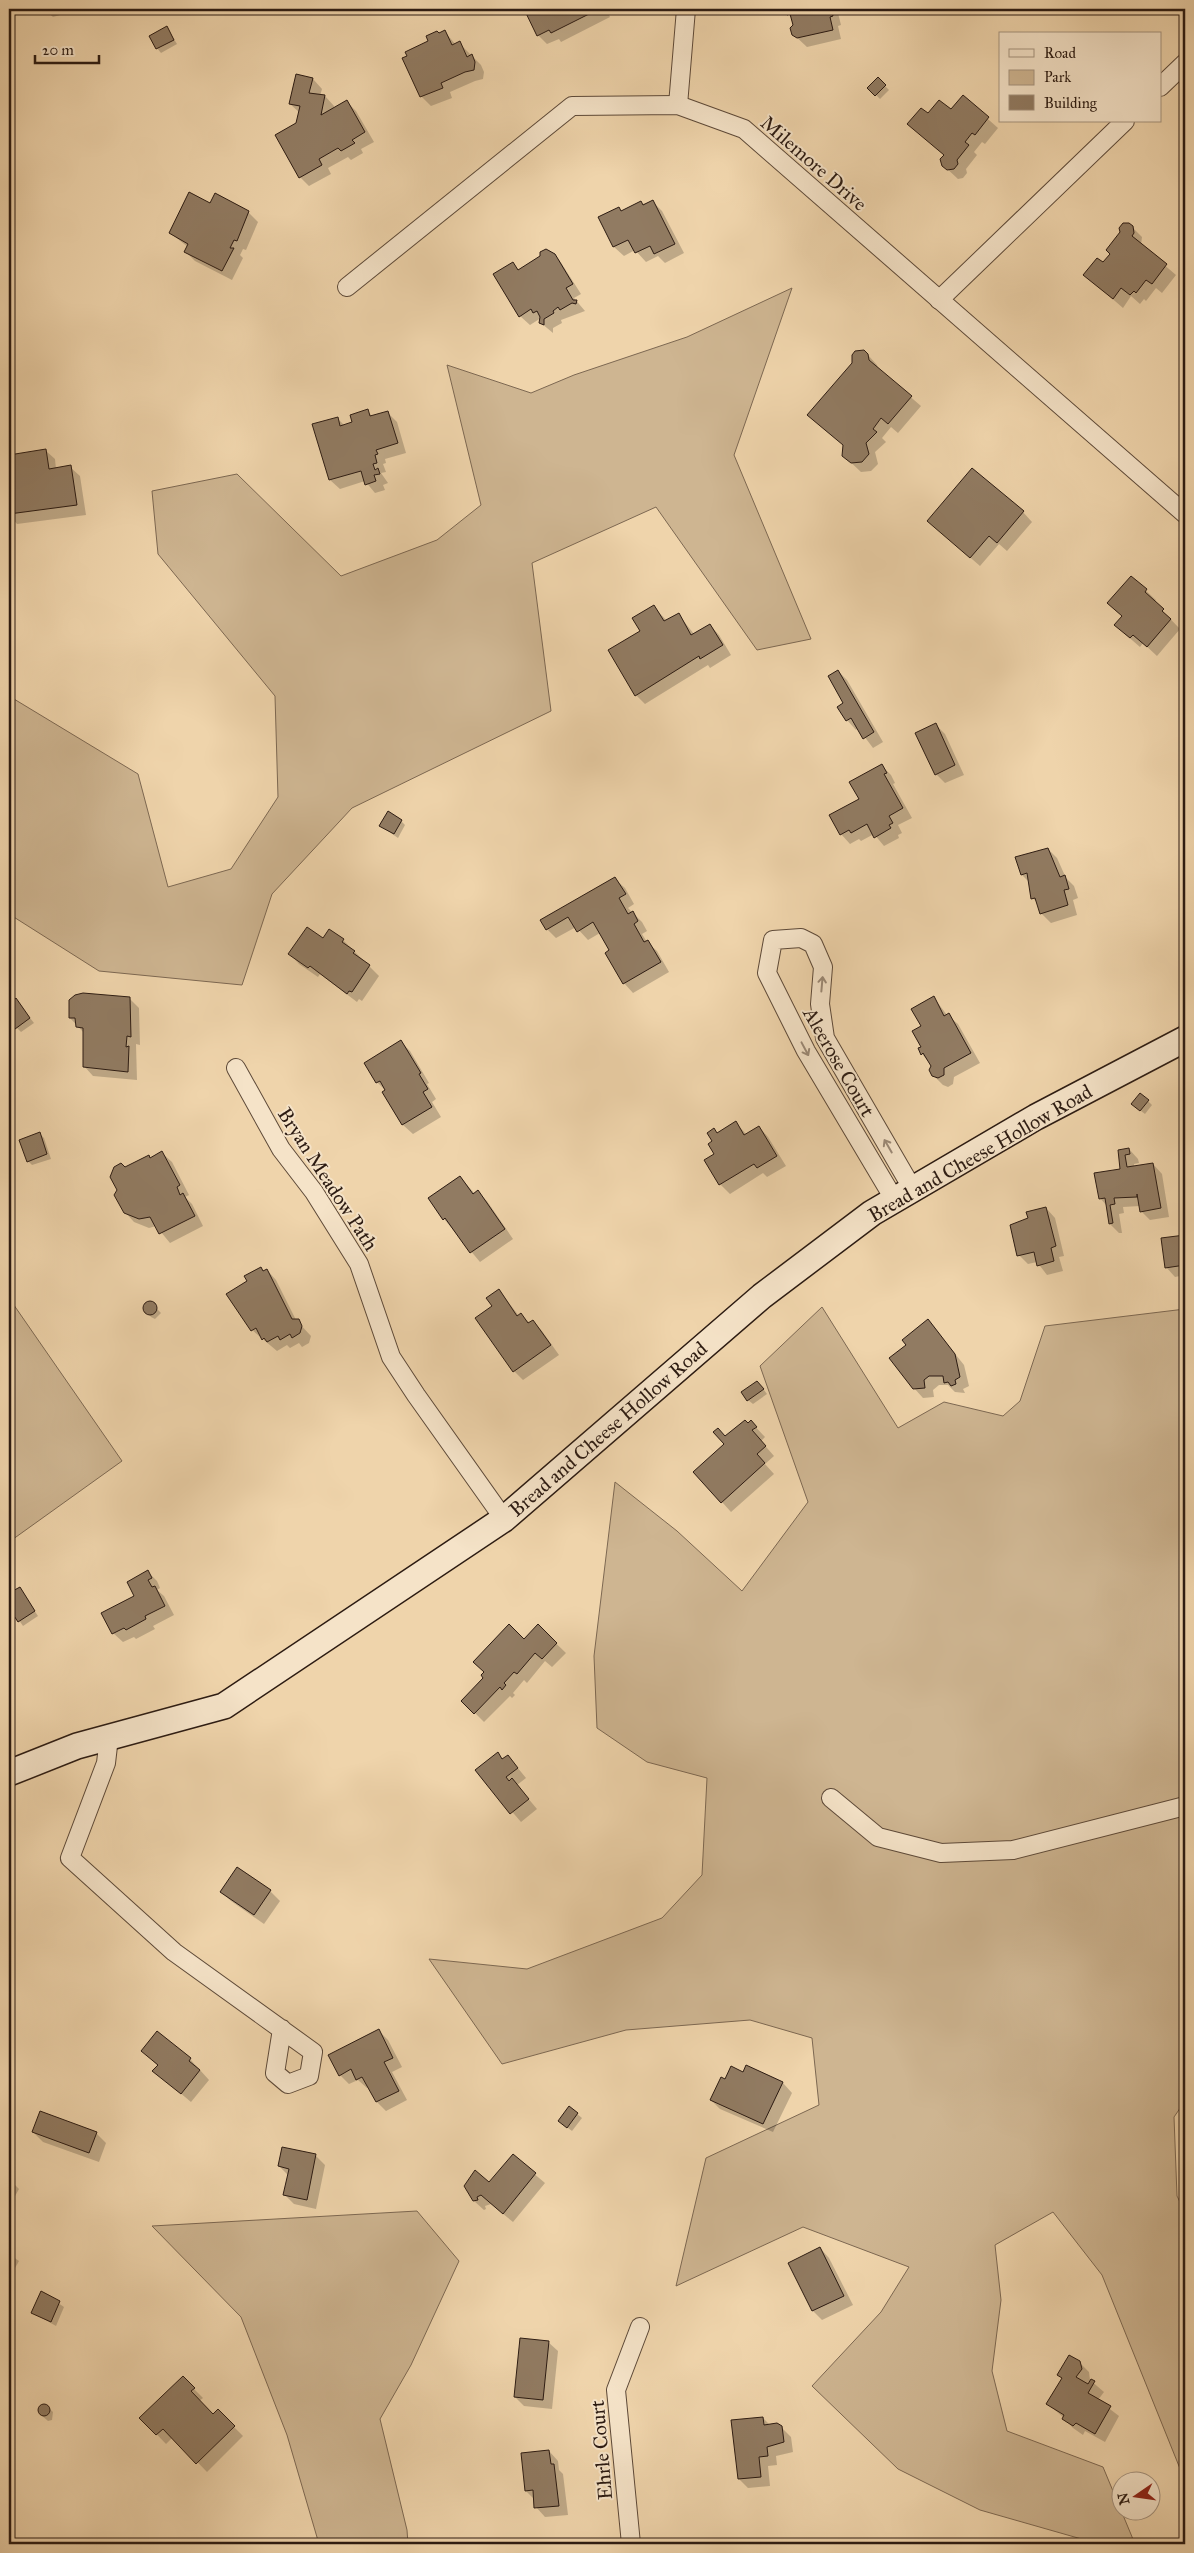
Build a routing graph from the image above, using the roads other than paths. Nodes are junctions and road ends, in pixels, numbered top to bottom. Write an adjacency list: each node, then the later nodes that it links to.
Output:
1 (686, 9): 4 (street)
2 (1185, 63): 3 (street)
3 (1162, 85)
4 (678, 105): 6 (street, Milemore Drive); 7 (street, Milemore Drive)
5 (1124, 122): 7 (street)
6 (347, 287)
7 (939, 300): 8 (street, Milemore Drive)
8 (1185, 514)
9 (1185, 1039): 11 (main road, Bread and Cheese Hollow Road)
10 (236, 1068): 12 (street, Bryan Meadow Path)
11 (903, 1194): 11 (street, Aleerose Court, one-way to 11); 12 (main road, Bread and Cheese Hollow Road)
12 (504, 1518): 13 (main road, Bread and Cheese Hollow Road)
13 (109, 1737): 14 (main road, Bread and Cheese Hollow Road); 17 (street)
14 (9, 1774)
15 (831, 1798): 16 (street)
16 (1185, 1806)
17 (282, 2029)
18 (640, 2327): 19 (street, Ehrle Court)
19 (631, 2544)

